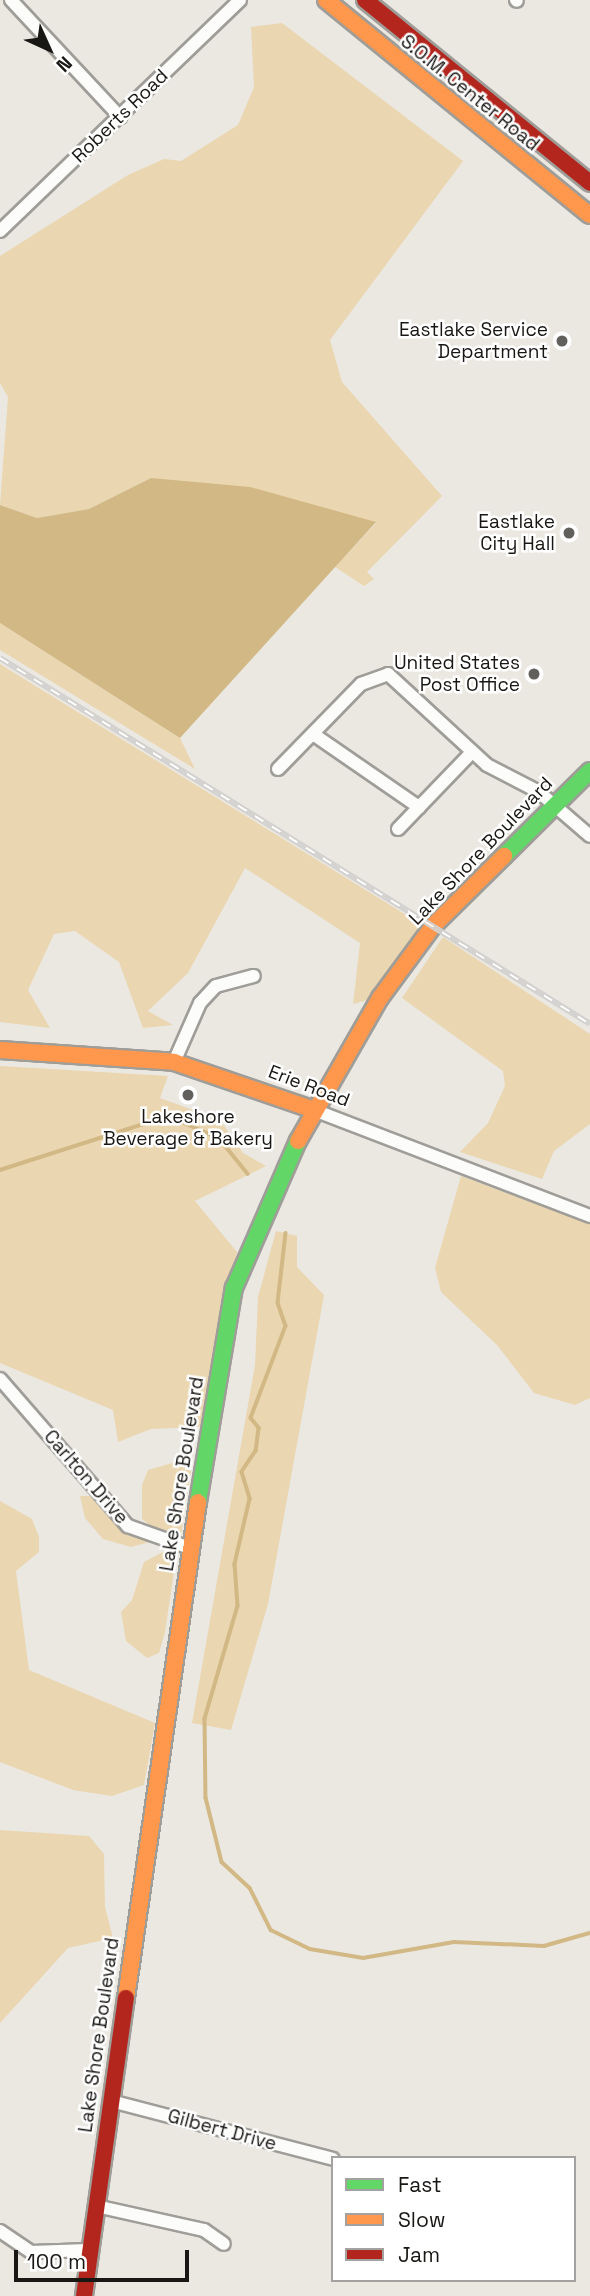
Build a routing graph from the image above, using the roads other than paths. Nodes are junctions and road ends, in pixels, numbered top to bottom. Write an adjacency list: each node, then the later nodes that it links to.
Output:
1 (11, 0): 5 (street)
2 (240, 0): 5 (street, Roberts Road)
3 (326, 0): 7 (main road, S.O.M. Center Road)
4 (365, 0): 6 (main road, S.O.M. Center Road)
5 (120, 117): 8 (street, Roberts Road)
6 (590, 183)
7 (590, 215)
8 (0, 231)
9 (313, 734): 10 (street); 11 (street); 14 (street)
10 (472, 752): 13 (street); 14 (street)
11 (278, 769)
12 (590, 771): 13 (main road, Lake Shore Boulevard)
13 (555, 805): 16 (street); 20 (main road, Lake Shore Boulevard)
14 (419, 807): 15 (street)
15 (398, 829)
16 (590, 836)
17 (254, 976): 19 (street)
18 (0, 1049): 19 (main road, Erie Road)
19 (174, 1062): 20 (main road, Erie Road)
20 (314, 1110): 21 (street, Erie Road); 23 (main road, Lake Shore Boulevard)
21 (590, 1216)
22 (0, 1379): 23 (street, Carlton Drive)
23 (190, 1548): 24 (main road, Lake Shore Boulevard)
24 (111, 2101): 25 (street, Gilbert Drive); 26 (main road, Lake Shore Boulevard)
25 (331, 2158)
26 (96, 2206): 28 (street); 29 (main road, Lake Shore Boulevard)
27 (0, 2231): 29 (street)
28 (224, 2244)
29 (88, 2250): 30 (main road, Lake Shore Boulevard)
30 (85, 2296)

